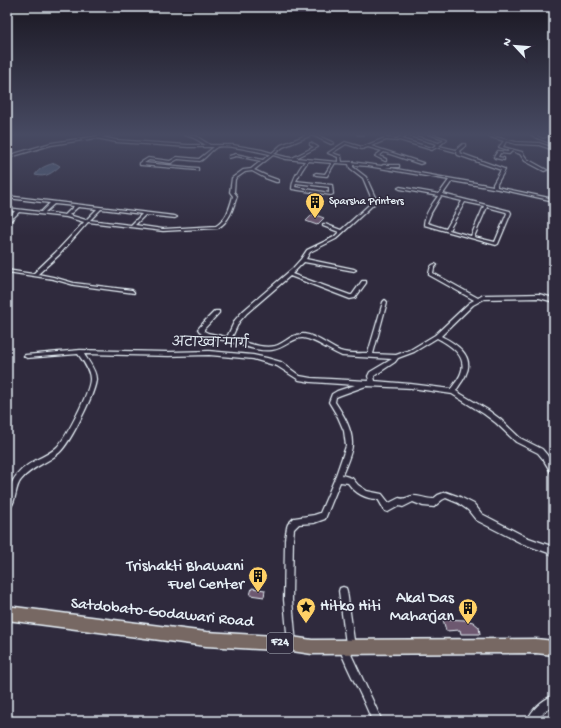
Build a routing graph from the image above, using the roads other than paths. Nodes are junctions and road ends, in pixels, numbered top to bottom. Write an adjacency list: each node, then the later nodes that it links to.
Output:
1 (186, 168): 9 (street)
2 (254, 168): 10 (street)
3 (301, 168): 15 (street)
4 (330, 168): 12 (street)
5 (352, 168): 38 (street)
6 (379, 168): 13 (street)
7 (497, 168): 17 (street)
8 (541, 168): 11 (street)
9 (197, 169)
10 (252, 170): 14 (street); 36 (street)
11 (545, 170)
12 (316, 174)
13 (451, 180): 17 (street); 18 (street)
14 (277, 181)
15 (294, 182): 15 (street)
16 (400, 188): 18 (street)
17 (495, 188): 21 (street)
18 (441, 195): 20 (street); 37 (street)
19 (9, 197): 22 (street); 23 (street)
20 (464, 200): 25 (street); 37 (street)
21 (554, 200)
22 (7, 201)
23 (54, 202): 24 (street); 29 (street)
24 (77, 205): 26 (street); 31 (street)
25 (486, 206): 39 (street); 39 (street)
26 (100, 208): 30 (street); 33 (street)
27 (7, 209): 28 (street)
28 (18, 210): 29 (street); 34 (street)
29 (42, 213): 31 (street)
30 (144, 214): 32 (street); 36 (street)
31 (66, 216): 33 (street)
32 (175, 217)
33 (87, 221): 36 (street); 45 (street)
34 (7, 222)
35 (324, 225): 38 (street)
36 (132, 226)
37 (447, 230): 39 (street)
38 (342, 232): 40 (street)
39 (472, 237)
40 (303, 260): 42 (street); 44 (street)
41 (435, 265): 48 (street)
42 (354, 270)
43 (7, 271): 45 (street)
44 (288, 274): 46 (street); 53 (street)
45 (34, 275): 47 (street)
46 (364, 282)
47 (132, 292)
48 (478, 300): 49 (street); 52 (street)
49 (554, 300)
50 (385, 302): 57 (street)
51 (217, 312): 53 (street)
52 (436, 336): 58 (street); 61 (street)
53 (229, 339): 54 (street)
54 (257, 346): 57 (street); 59 (street)
55 (80, 352): 56 (street, अटाख्वा मार्ग); 59 (street, अटाख्वा मार्ग); 64 (street)
56 (27, 356)
57 (370, 356): 58 (street)
58 (396, 356): 60 (street)
59 (253, 357): 60 (street, अटाख्वा मार्ग)
60 (369, 384): 61 (street, अटाख्वा मार्ग); 63 (street)
61 (452, 392): 62 (street)
62 (554, 472)
63 (338, 478): 65 (street); 68 (street)
64 (7, 506)
65 (554, 551)
66 (343, 591): 69 (street)
67 (7, 613): 68 (main road, Satdobato-Godawari Road / F24)
68 (292, 644): 69 (main road, Satdobato-Godawari Road / F24)
69 (347, 647): 70 (main road, Satdobato-Godawari Road / F24); 72 (street)
70 (554, 648)
71 (554, 700): 73 (street)
72 (377, 721)
73 (532, 721)

